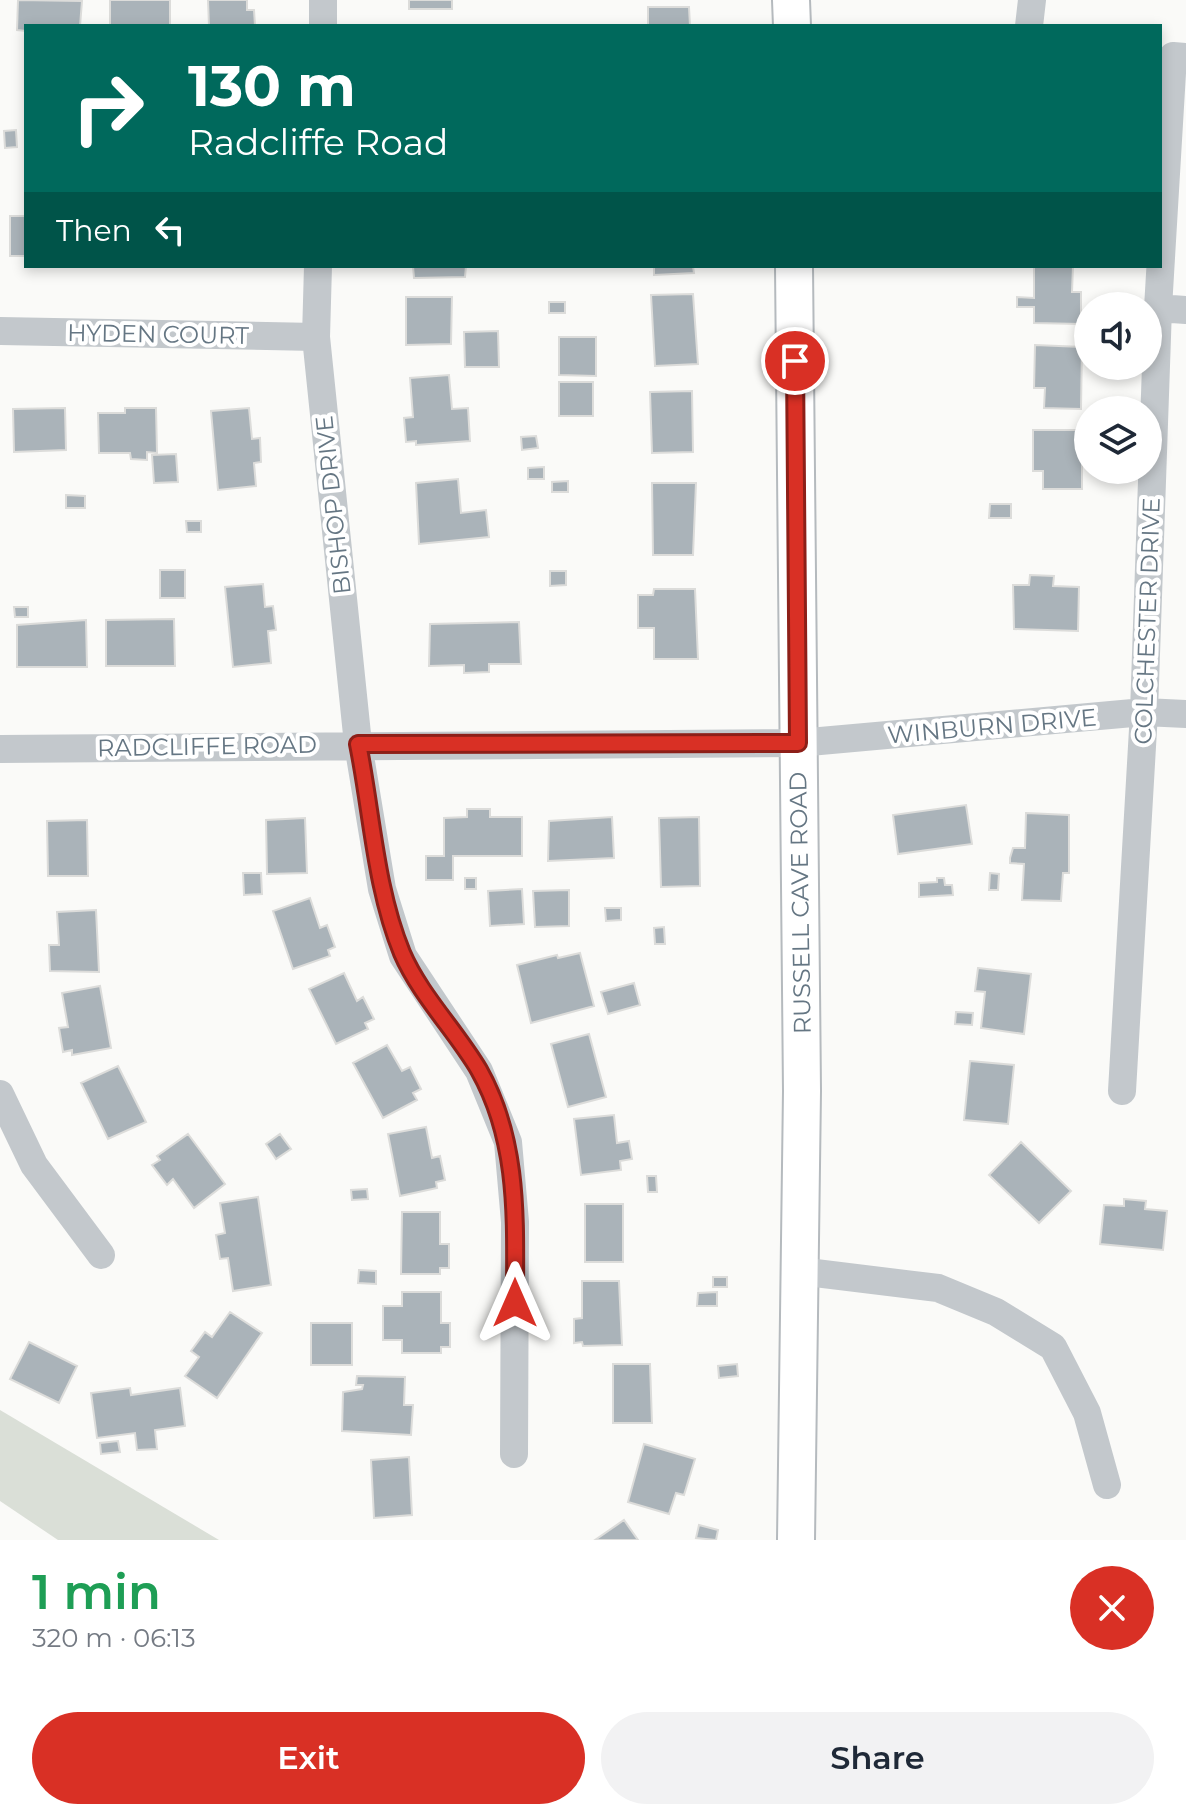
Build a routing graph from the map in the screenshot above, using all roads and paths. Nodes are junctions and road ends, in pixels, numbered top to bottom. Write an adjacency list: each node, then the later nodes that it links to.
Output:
1 (323, 0): 4 (street)
2 (791, 0): 5 (main road)
3 (1032, 0): 6 (street)
4 (323, 24)
5 (792, 24)
6 (1029, 24)
7 (1180, 56): 8 (street, COLCHESTER DRIVE)
8 (1162, 262)
9 (318, 268): 16 (street, BISHOP DRIVE)
10 (794, 268): 20 (main road, RUSSELL CAVE ROAD)
11 (1161, 268): 12 (street, COLCHESTER DRIVE)
12 (1159, 292)
13 (1162, 308): 14 (street)
14 (1186, 310)
15 (0, 331): 16 (street, HYDEN COURT)
16 (316, 337): 21 (street, BISHOP DRIVE)
17 (1156, 380): 18 (street, COLCHESTER DRIVE)
18 (1144, 712): 19 (street, WINBURN DRIVE); 20 (street, WINBURN DRIVE); 23 (street, COLCHESTER DRIVE)
19 (1186, 714)
20 (798, 743): 21 (street, RADCLIFFE ROAD); 26 (main road, RUSSELL CAVE ROAD)
21 (358, 744): 22 (street, RADCLIFFE ROAD); 27 (street, BISHOP DRIVE)
22 (0, 749)
23 (1122, 1091)
24 (0, 1094): 25 (street)
25 (101, 1255)
26 (799, 1271): 28 (street); 29 (main road, RUSSELL CAVE ROAD)
27 (514, 1454)
28 (1107, 1485)
29 (796, 1540)

